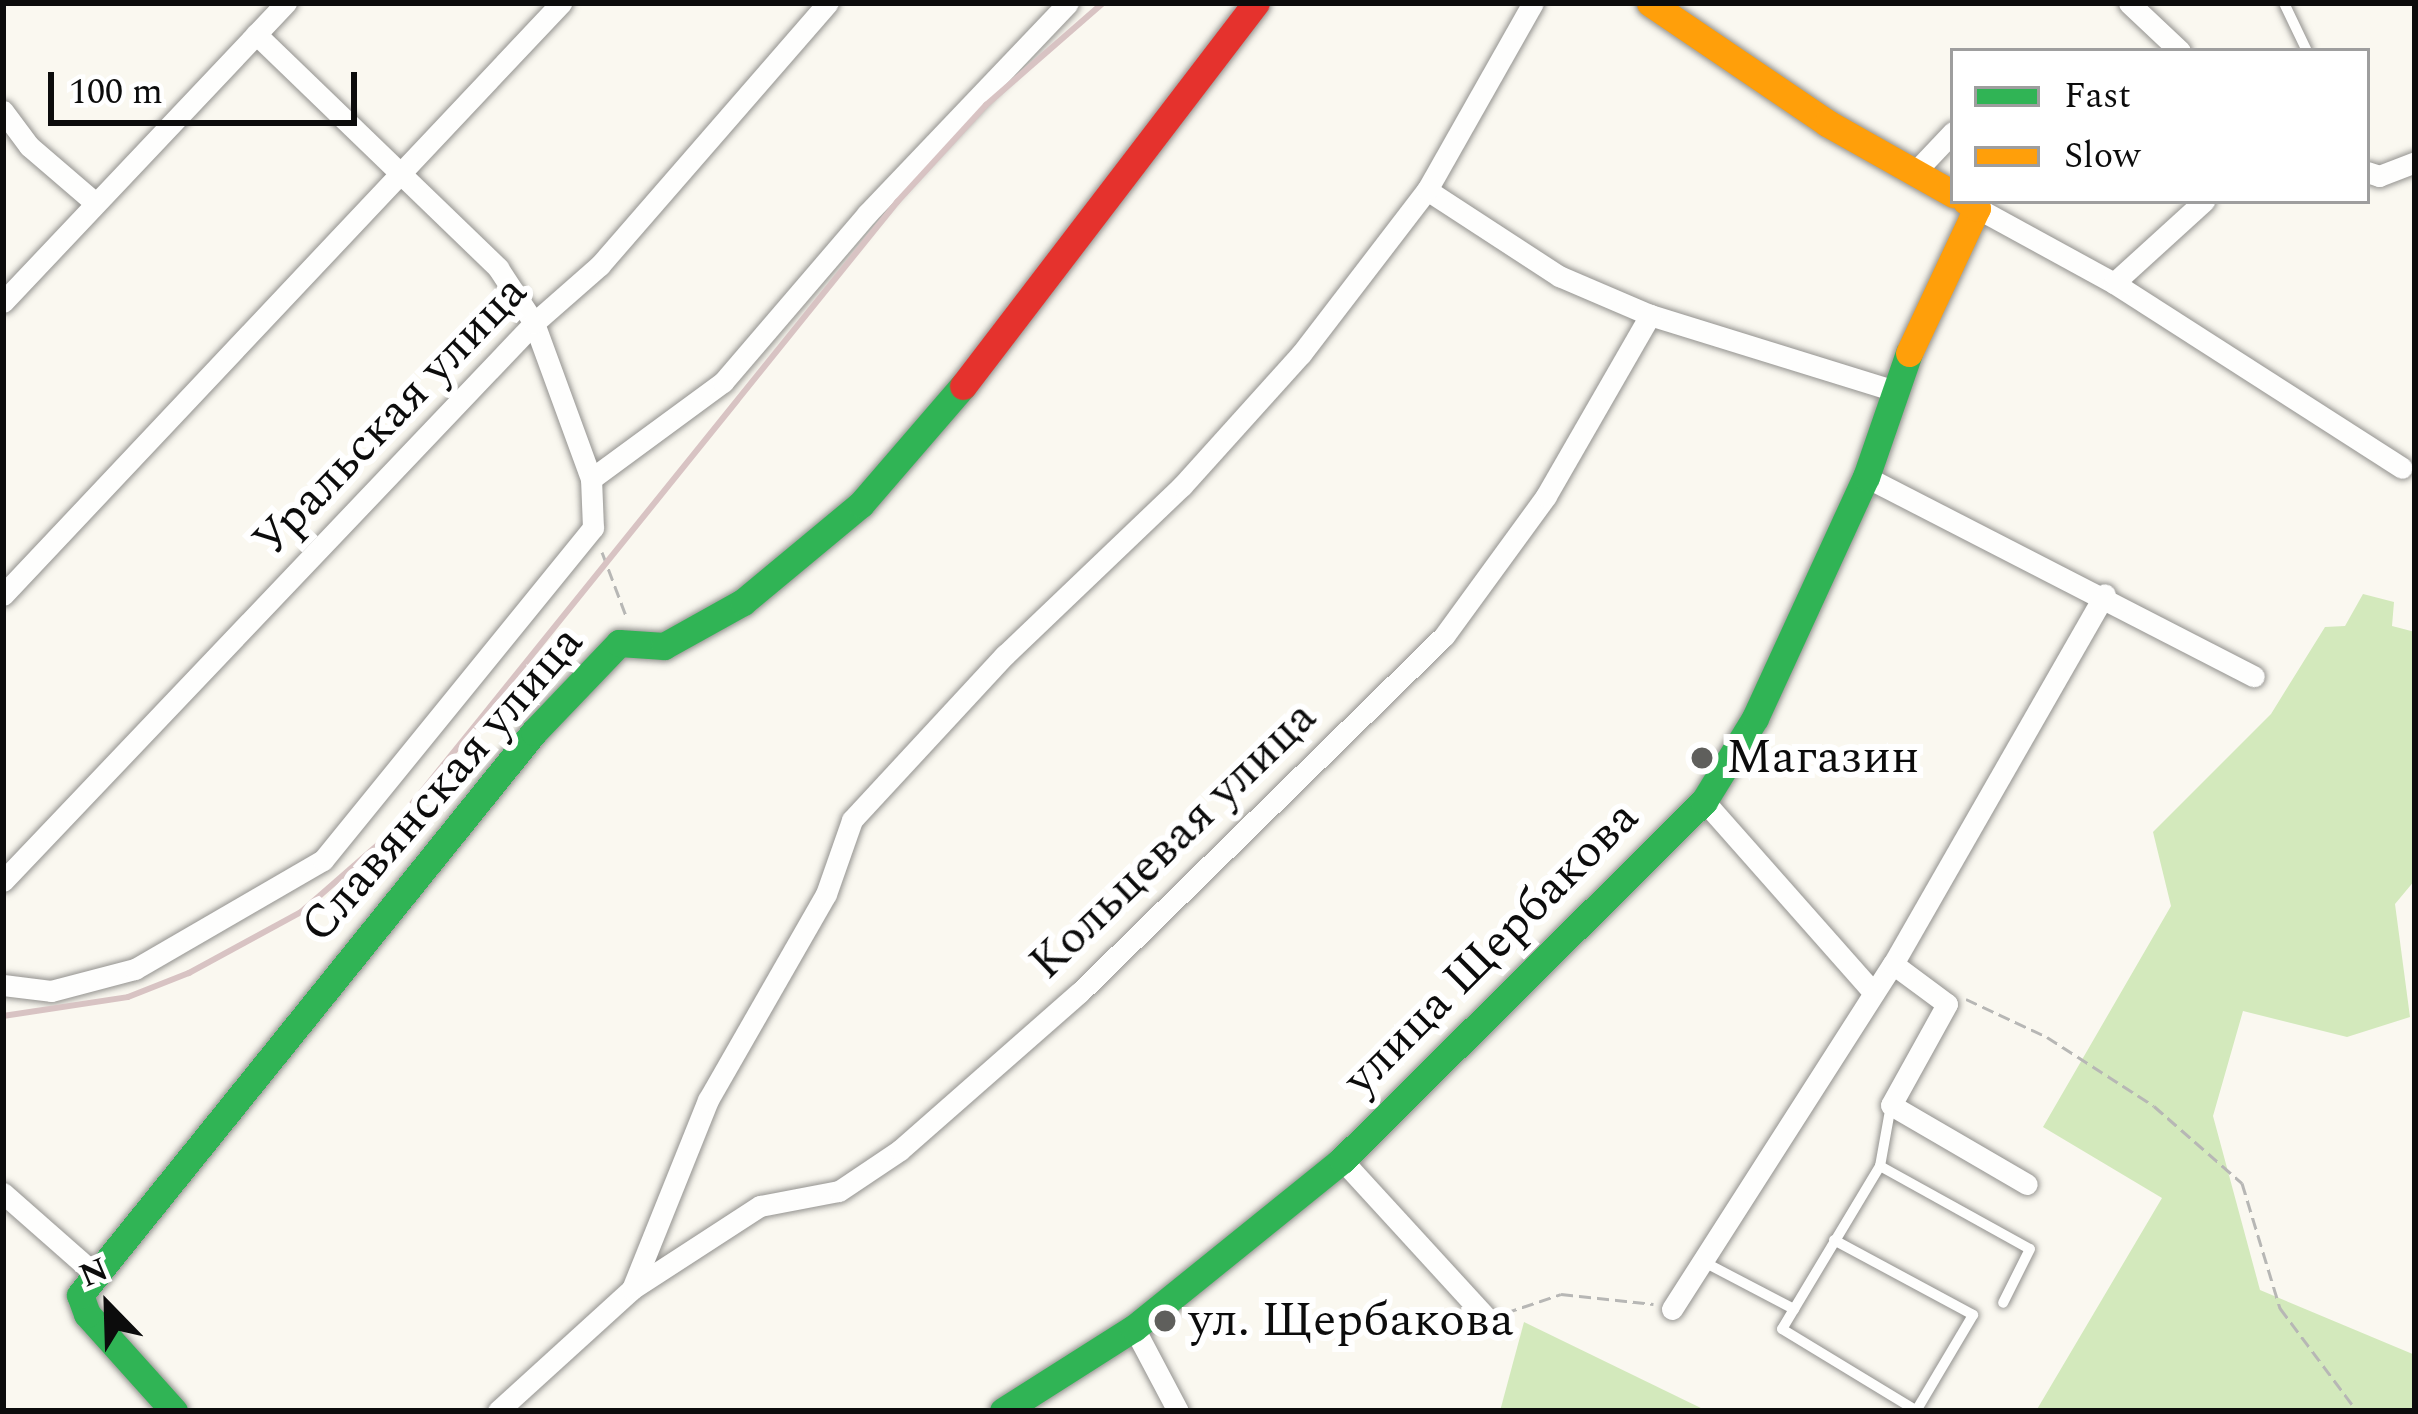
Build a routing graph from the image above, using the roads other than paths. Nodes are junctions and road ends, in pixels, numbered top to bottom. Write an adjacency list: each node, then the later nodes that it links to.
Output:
1 (286, 3): 10 (street)
2 (561, 3): 16 (street)
3 (828, 3): 28 (street, Уральская улица)
4 (1068, 3): 32 (street)
5 (1256, 3): 48 (street, Славянская улица)
6 (1533, 3): 19 (street, Кольцевая улица)
7 (1650, 3): 17 (street)
8 (2129, 3): 11 (street)
9 (2284, 3): 12 (lane)
10 (256, 34): 16 (street); 21 (street)
11 (2177, 48)
12 (2306, 48)
13 (3, 111): 21 (street)
14 (1950, 135): 17 (street)
15 (2415, 162): 18 (street)
16 (400, 169): 28 (street); 34 (street)
17 (1915, 172): 20 (street)
18 (2370, 173)
19 (1427, 190): 27 (street); 49 (street, Кольцевая улица)
20 (1950, 192)
21 (94, 202): 26 (street)
22 (1964, 204): 29 (street, улица Щербакова)
23 (1970, 204): 25 (street)
24 (2201, 204): 25 (street)
25 (2114, 283): 30 (street)
26 (3, 302)
27 (1650, 315): 29 (street); 49 (street, Кольцевая улица)
28 (534, 322): 32 (street); 37 (street, Уральская улица)
29 (1892, 390): 31 (street, улица Щербакова)
30 (2402, 468)
31 (1867, 477): 33 (street); 36 (street, улица Щербакова)
32 (591, 478): 39 (street, Славянская улица)
33 (2105, 594): 35 (street); 38 (street)
34 (3, 595)
35 (2254, 676)
36 (1704, 801): 40 (street, улица Щербакова); 42 (street, улица Щербакова)
37 (3, 880)
38 (1893, 964): 40 (street); 41 (street)
39 (3, 986)
40 (1874, 993): 47 (street)
41 (1891, 1105): 43 (lane); 44 (street)
42 (1342, 1160): 53 (street, улица Щербакова); 54 (street, улица Щербакова)
43 (1880, 1166): 46 (lane); 50 (lane)
44 (2027, 1184)
45 (3, 1193): 48 (street)
46 (1834, 1240): 52 (lane); 59 (lane)
47 (1702, 1261): 51 (street); 52 (lane)
48 (96, 1275): 55 (street, Славянская улица)
49 (632, 1289): 56 (street, Кольцевая улица)
50 (2003, 1303)
51 (1672, 1309)
52 (1794, 1309): 59 (lane)
53 (1487, 1318)
54 (1135, 1328): 57 (street, улица Щербакова); 58 (street)
55 (174, 1411)
56 (498, 1411)
57 (1003, 1411)
58 (1178, 1411)
59 (1917, 1411)

